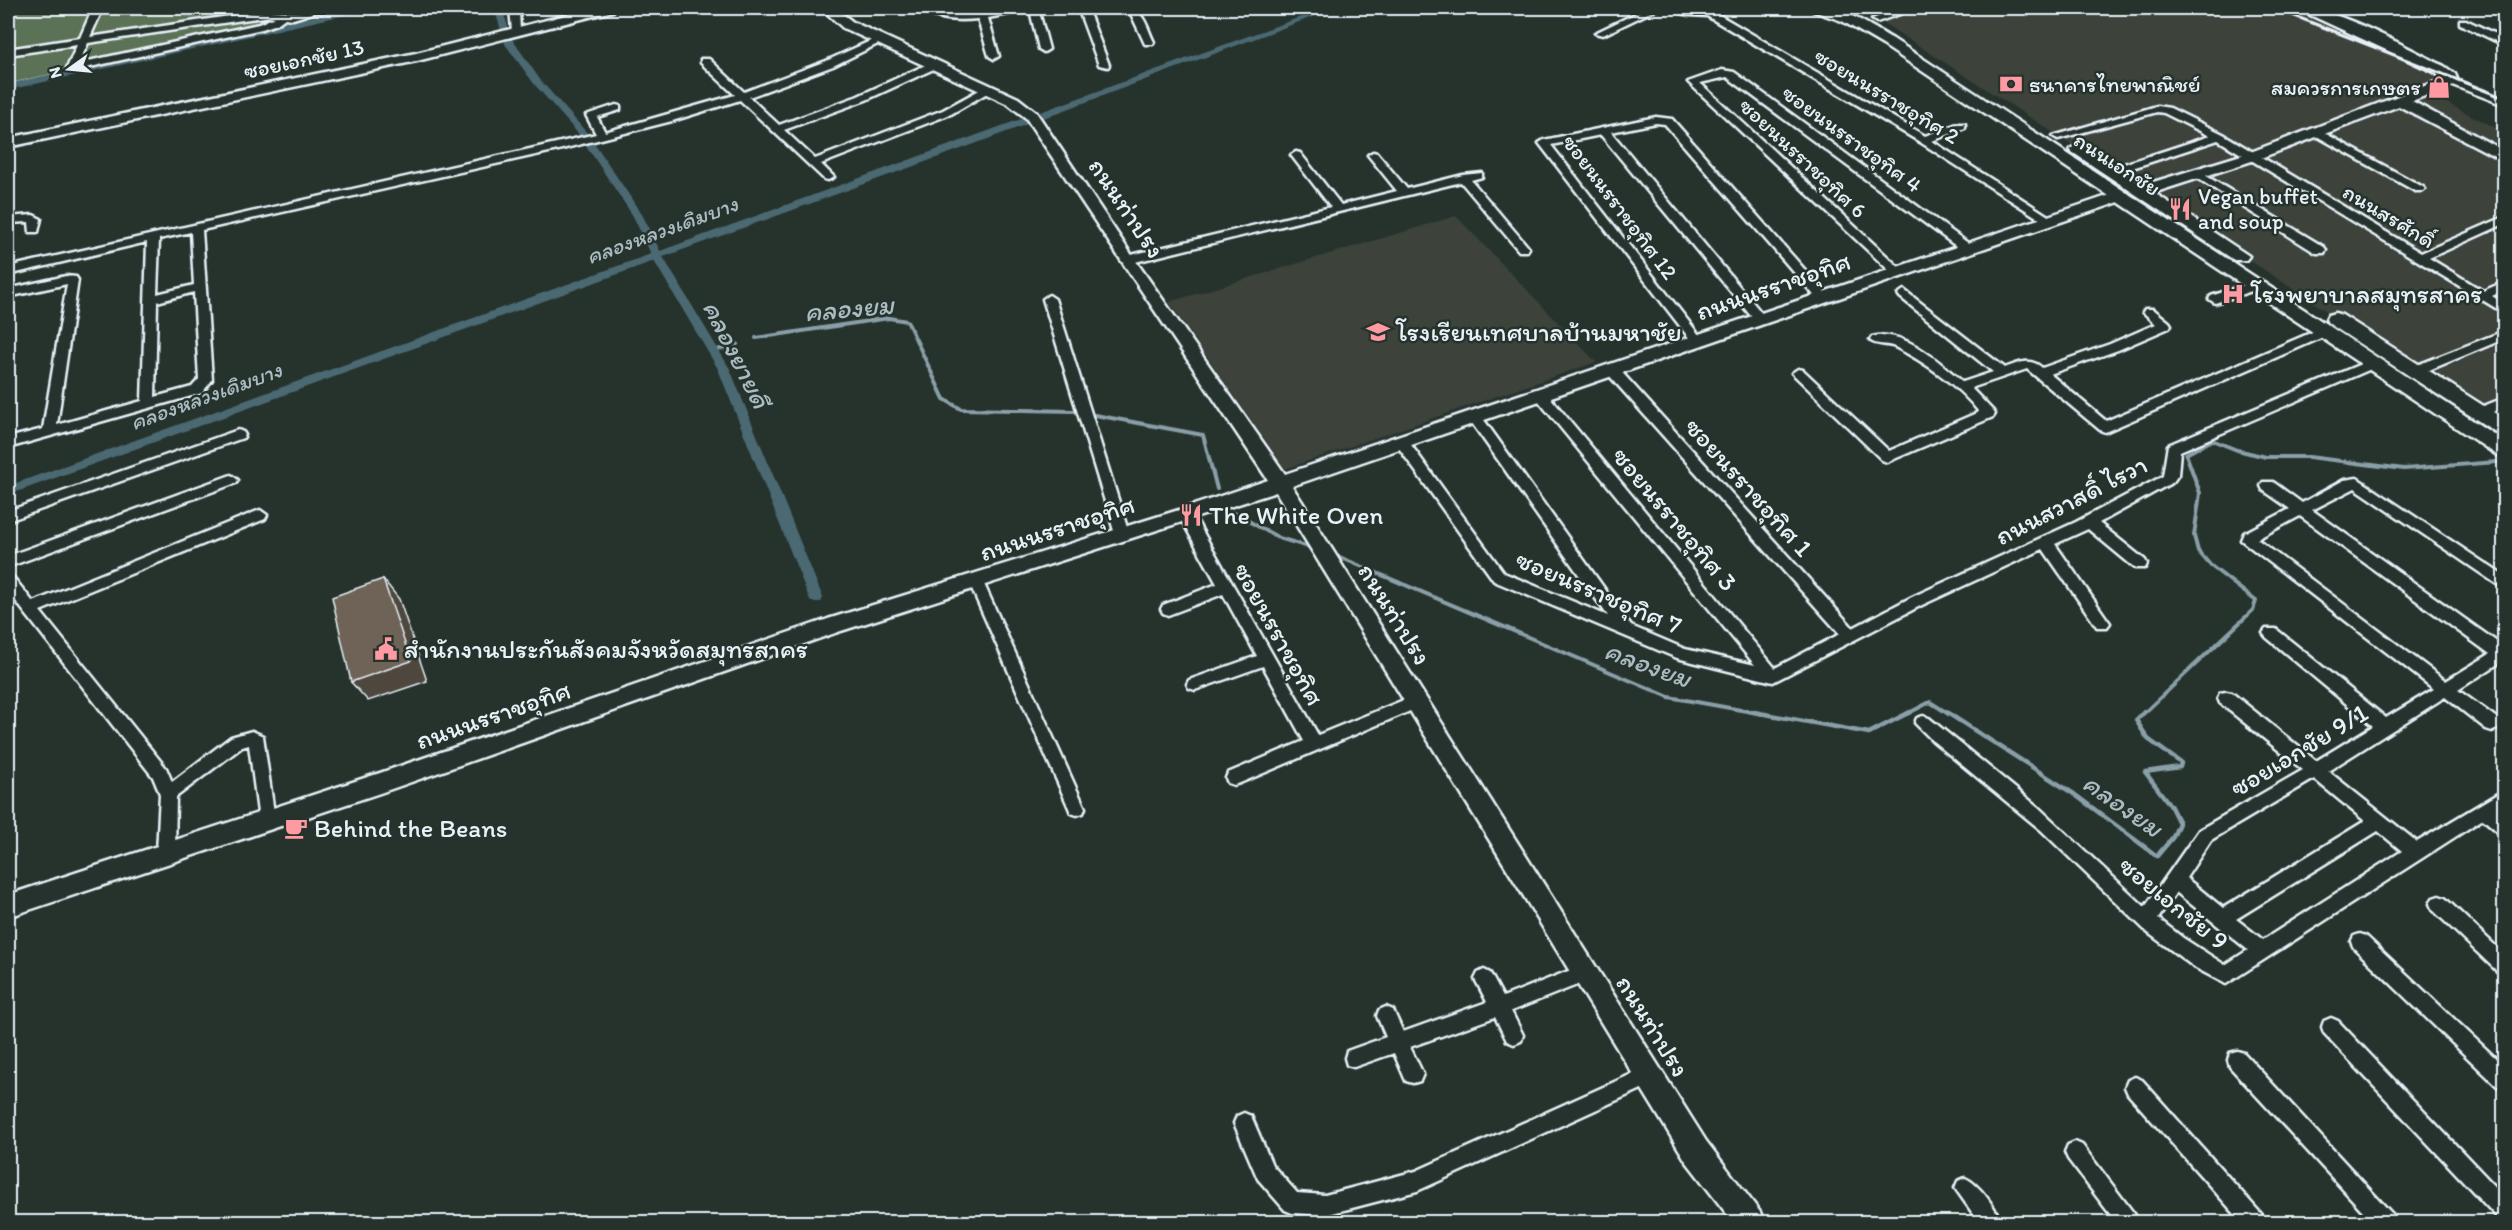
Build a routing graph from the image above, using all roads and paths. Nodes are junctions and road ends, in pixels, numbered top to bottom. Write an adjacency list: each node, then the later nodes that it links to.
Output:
1 (98, 8): 24 (street)
2 (334, 8): 18 (street)
3 (514, 8): 22 (street)
4 (608, 8): 22 (street, ซอยเอกชัย 13)
5 (827, 8): 25 (street, ถนนท่าปรง)
6 (923, 8): 19 (street)
7 (1027, 8): 19 (street)
8 (1034, 8): 28 (street)
9 (1082, 8): 33 (street)
10 (1128, 8): 26 (street)
11 (1654, 8): 23 (street)
12 (1670, 8): 17 (street)
13 (1818, 8): 63 (main road, ถนนเอกชัย)
14 (1853, 8): 20 (main road, ถนนเอกชัย)
15 (1912, 8): 20 (street)
16 (2302, 8): 35 (street)
17 (1712, 10): 48 (street, ซอยนนรราชอุทิศ 2)
18 (286, 11): 24 (street); 24 (street)
19 (981, 11): 30 (street)
20 (1877, 19): 46 (main road, ถนนเอกชัย)
21 (2463, 22): 27 (street)
22 (517, 31): 49 (street, ซอยเอกชัย 13)
23 (1600, 33)
24 (85, 40): 29 (street)
25 (881, 40): 32 (street, ถนนท่าปรง); 37 (street)
26 (1149, 42)
27 (2505, 42)
28 (1044, 48)
29 (8, 52)
30 (994, 56)
31 (705, 61): 37 (street)
32 (934, 65): 36 (street, ถนนท่าปรง); 42 (street)
33 (1104, 65)
34 (1708, 77): 73 (street, ซอยนนรราชอุทิศ 4); 77 (street, ซอยนนรราชอุทิศ 6)
35 (2451, 81): 38 (street); 39 (street)
36 (989, 90): 54 (street); 76 (street, ถนนท่าปรง)
37 (743, 96): 42 (street); 45 (street)
38 (2402, 101): 44 (street); 53 (street)
39 (2505, 102)
40 (616, 108): 45 (street)
41 (1961, 126): 48 (street)
42 (777, 129): 54 (street)
43 (1603, 130): 86 (street); 91 (street); 94 (street, ซอยนนรราชอุทิศ 12)
44 (2317, 132): 52 (street); 60 (street)
45 (602, 136): 69 (street)
46 (2058, 136): 47 (street, ถนนสรศักดิ์); 55 (main road, ถนนเอกชัย)
47 (2219, 136): 52 (street, ถนนสรศักดิ์); 55 (street)
48 (1924, 140): 67 (street, ซอยนนรราชอุทิศ 2)
49 (8, 143)
50 (1296, 155): 65 (street)
51 (1373, 155): 62 (street)
52 (2253, 156): 56 (street); 75 (street, ถนนสรศักดิ์)
53 (2505, 157)
54 (815, 163): 58 (street)
55 (2113, 171): 61 (main road, ถนนเอกชัย)
56 (2198, 174): 61 (street); 74 (street)
57 (1478, 175): 59 (street)
58 (828, 177)
59 (1463, 178): 62 (street); 72 (street)
60 (2419, 189)
61 (2143, 190): 63 (main road); 98 (main road, ถนนเอกชัย)
62 (1404, 192): 65 (street)
63 (2122, 196): 67 (street, ถนนนรราชอุทิศ); 79 (main road, ถนนเอกชัย)
64 (11, 204): 68 (street)
65 (1338, 209): 76 (street)
66 (2505, 220): 75 (street)
67 (2050, 221): 73 (street, ถนนนรราชอุทิศ)
68 (8, 225): 70 (street)
69 (196, 227): 71 (street); 81 (street)
70 (34, 230)
71 (153, 237): 78 (street); 85 (street)
72 (1523, 248)
73 (1968, 249): 77 (street, ถนนนรราชอุทิศ)
74 (2320, 250)
75 (2420, 258): 84 (street, ถนนสรศักดิ์)
76 (1127, 260): 115 (street, ถนนท่าปรง)
77 (1898, 272): 86 (street, ถนนนรราชอุทิศ)
78 (8, 274)
79 (2257, 285): 88 (street); 92 (main road, ถนนเอกชัย)
80 (2505, 286): 84 (street)
81 (201, 287): 85 (street); 105 (street)
82 (8, 293): 109 (street)
83 (1904, 294): 99 (street)
84 (2483, 296): 89 (street, ถนนสรศักดิ์)
85 (152, 298): 105 (street)
86 (1823, 298): 91 (street, ถนนนรราชอุทิศ)
87 (1049, 299): 122 (street)
88 (2216, 299)
89 (2505, 309)
90 (2149, 312): 101 (street)
91 (1760, 319): 94 (street, ถนนนรราชอุทิศ)
92 (2326, 331): 96 (main road, ถนนเอกชัย); 101 (street)
93 (2505, 335): 98 (street)
94 (1697, 340): 97 (street, ถนนนรราชอุทิศ)
95 (1875, 340): 102 (street)
96 (2373, 363): 113 (main road, ถนนเอกชัย); 121 (street, ถนนสวาสดิ์ ไรวา)
97 (1612, 369): 103 (street, ถนนนรราชอุทิศ); 135 (street, ซอยนรราชอุทิศ 1)
98 (2416, 370): 106 (main road, ถนนเอกชัย)
99 (2002, 372): 101 (street); 102 (street)
100 (1798, 373): 102 (street)
101 (2041, 373)
102 (1961, 387)
103 (1540, 394): 107 (street, ถนนนรราชอุทิศ); 138 (street, ซอยนรราชอุทิศ 3)
104 (2505, 402): 106 (street)
105 (148, 403): 109 (street)
106 (2481, 412): 108 (main road, ถนนเอกชัย)
107 (1474, 416): 111 (street, ถนนนรราชอุทิศ); 133 (street)
108 (2505, 428)
109 (49, 430): 112 (street)
110 (238, 435): 119 (street)
111 (1401, 441): 115 (street, ถนนนรราชอุทิศ); 133 (street, ซอยนรราชอุทิศ 7)
112 (8, 442)
113 (2505, 450)
114 (231, 480): 124 (street)
115 (1280, 482): 118 (street, ถนนนรราชอุทิศ); 142 (street, ถนนท่าปรง)
116 (2268, 486): 117 (street)
117 (2299, 510): 128 (street); 136 (street); 140 (street)
118 (1186, 515): 122 (street, ถนนนรราชอุทิศ); 129 (street, ซอยนรราชอุทิศ)
119 (8, 516)
120 (260, 516): 130 (street)
121 (2089, 522): 123 (street, ถนนสวาสดิ์ ไรวา); 125 (street)
122 (1122, 534): 127 (street, ถนนนรราชอุทิศ)
123 (2046, 542): 132 (street); 135 (street, ถนนสวาสดิ์ ไรวา)
124 (8, 562)
125 (2140, 564)
126 (8, 581): 130 (street)
127 (976, 582): 151 (street); 153 (street, ถนนนรราชอุทิศ)
128 (2505, 582)
129 (1225, 587): 131 (street); 137 (street, ซอยนรราชอุทิศ)
130 (30, 609): 149 (street)
131 (1168, 609)
132 (2102, 623)
133 (1626, 630): 138 (street, ซอยนรราชอุทิศ 7)
134 (2271, 633): 145 (street)
135 (1851, 636): 138 (street, ถนนสวาสดิ์ ไรวา)
136 (2503, 653): 140 (street, ซอยเอกชัย 9/1)
137 (1266, 659): 139 (street); 146 (street, ซอยนรราชอุทิศ)
138 (1773, 675)
139 (1195, 684)
140 (2443, 689): 144 (street); 145 (street, ซอยเอกชัย 9/1)
141 (2226, 698): 147 (street)
142 (1416, 701): 146 (street); 166 (street, ถนนท่าปรง)
143 (1923, 723): 162 (street, ซอยเอกชัย 9)
144 (2492, 724)
145 (2386, 727): 147 (street, ซอยเอกชัย 9/1)
146 (1314, 744): 148 (street)
147 (2316, 770): 154 (street); 158 (street, ซอยเอกชัย 9/1)
148 (1234, 778)
149 (168, 794): 153 (street); 157 (street)
150 (2505, 797): 152 (street, ซอยเอกชัย 9)
151 (1077, 808)
152 (2484, 810): 155 (street); 156 (street, ซอยเอกชัย 9)
153 (267, 820): 157 (street, ถนนนรราชอุทิศ)
154 (2378, 822): 156 (street); 161 (street)
155 (2505, 827)
156 (2416, 852): 164 (street, ซอยเอกชัย 9)
157 (166, 853): 160 (street, ถนนนรราชอุทิศ)
158 (2175, 880): 161 (street); 162 (street, ซอยเอกชัย 9/1)
159 (2439, 904): 165 (street)
160 (8, 906)
161 (2222, 918): 164 (street)
162 (2147, 920): 164 (street, ซอยเอกชัย 9)
163 (2360, 942): 177 (street)
164 (2263, 951)
165 (2505, 966)
166 (1586, 972): 168 (street); 176 (street, ถนนท่าปรง)
167 (1484, 979): 168 (street)
168 (1499, 1007): 171 (street); 172 (street)
169 (1386, 1016): 172 (street)
170 (2331, 1027): 182 (street)
171 (1514, 1035)
172 (1398, 1042): 173 (street); 175 (street)
173 (1354, 1058)
174 (2237, 1060): 187 (street)
175 (1413, 1074)
176 (1650, 1075): 179 (street); 183 (street, ถนนท่าปรง)
177 (2505, 1080)
178 (2135, 1087): 186 (street)
179 (1244, 1123)
180 (2075, 1152): 185 (street)
181 (1965, 1188): 184 (street)
182 (2505, 1210)
183 (1750, 1222)
184 (1991, 1222)
185 (2128, 1222)
186 (2255, 1222)
187 (2386, 1222)

